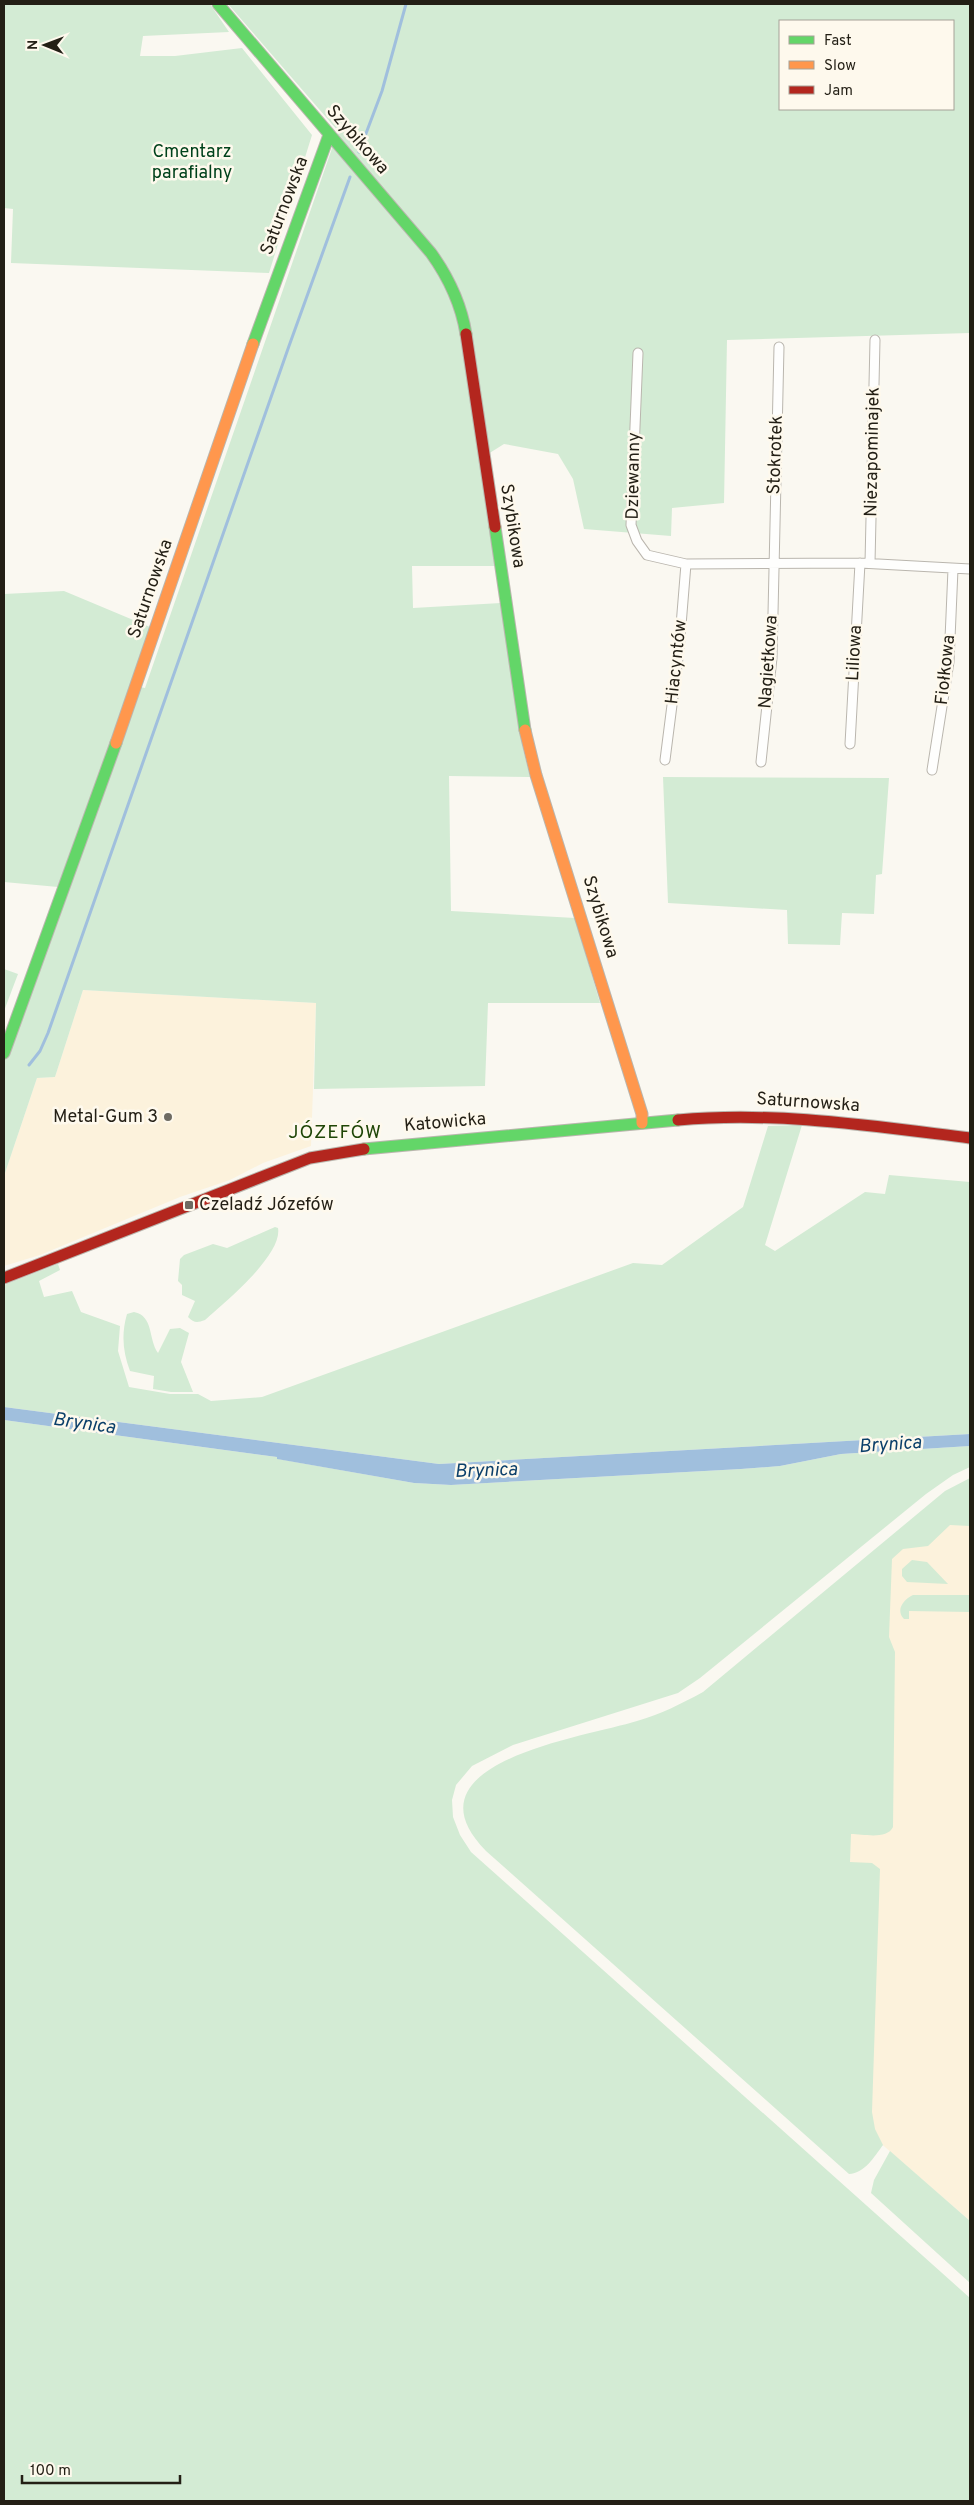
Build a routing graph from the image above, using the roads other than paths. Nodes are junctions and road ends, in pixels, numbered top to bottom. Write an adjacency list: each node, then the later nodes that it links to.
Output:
1 (218, 4): 2 (street, Szybikowa)
2 (329, 135): 16 (street, Saturnowska); 17 (street, Szybikowa)
3 (875, 340): 8 (street, Niezapominajek)
4 (780, 347): 6 (street, Stokrotek)
5 (638, 353): 9 (street, Dziewanny)
6 (775, 562): 7 (street, Dziewanny); 9 (street, Dziewanny); 14 (street, Nagietkowa)
7 (860, 563): 8 (street, Dziewanny); 12 (street, Liliowa)
8 (870, 563): 10 (street, Dziewanny)
9 (686, 564): 13 (street, Hiacyntów)
10 (953, 569): 11 (street, Dziewanny); 15 (street, Fiołkowa)
11 (970, 569)
12 (850, 744)
13 (665, 760)
14 (760, 762)
15 (932, 770)
16 (4, 1053)
17 (642, 1123): 18 (street, Saturnowska); 19 (street, Katowicka)
18 (970, 1138)
19 (4, 1278)

